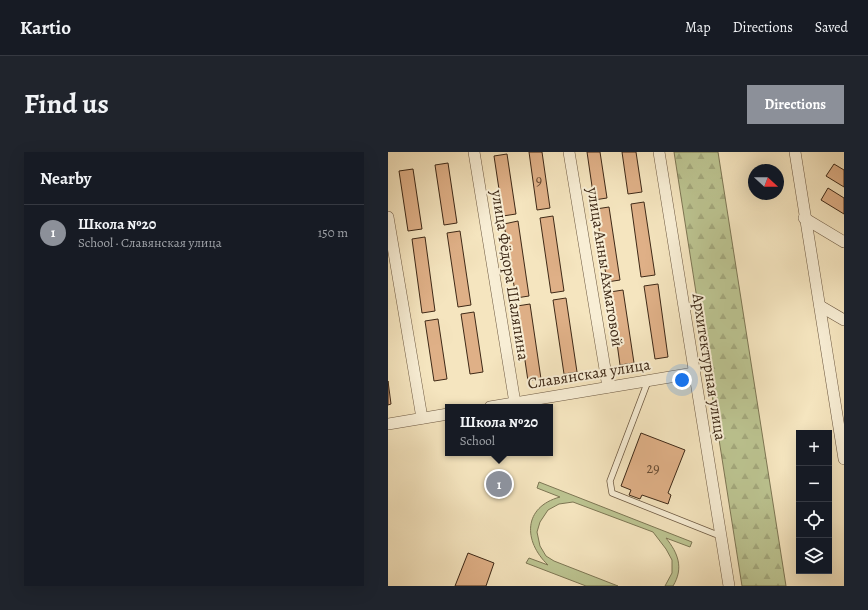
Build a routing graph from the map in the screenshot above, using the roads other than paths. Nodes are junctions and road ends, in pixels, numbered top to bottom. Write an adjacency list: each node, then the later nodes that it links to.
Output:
1 (474, 152): 15 (street, улица Фёдора Шаляпина)
2 (569, 152): 12 (street, улица Анны Ахматовой)
3 (659, 152): 10 (street, Архитектурная улица)
4 (795, 152): 6 (street)
5 (388, 217): 18 (street)
6 (804, 218): 7 (street); 8 (street)
7 (844, 242)
8 (820, 306): 9 (street); 13 (street)
9 (844, 320)
10 (694, 373): 11 (street, Славянская улица); 21 (street, Архитектурная улица)
11 (648, 381): 12 (street, Славянская улица); 21 (lane)
12 (608, 388): 15 (street, Славянская улица)
13 (833, 394): 14 (street); 20 (street)
14 (844, 400)
15 (515, 403): 16 (street, Славянская улица)
16 (509, 404)
17 (445, 414): 18 (street)
18 (422, 418): 19 (street)
19 (388, 424)
20 (844, 459)
21 (720, 536): 22 (street, Архитектурная улица)
22 (729, 586)

